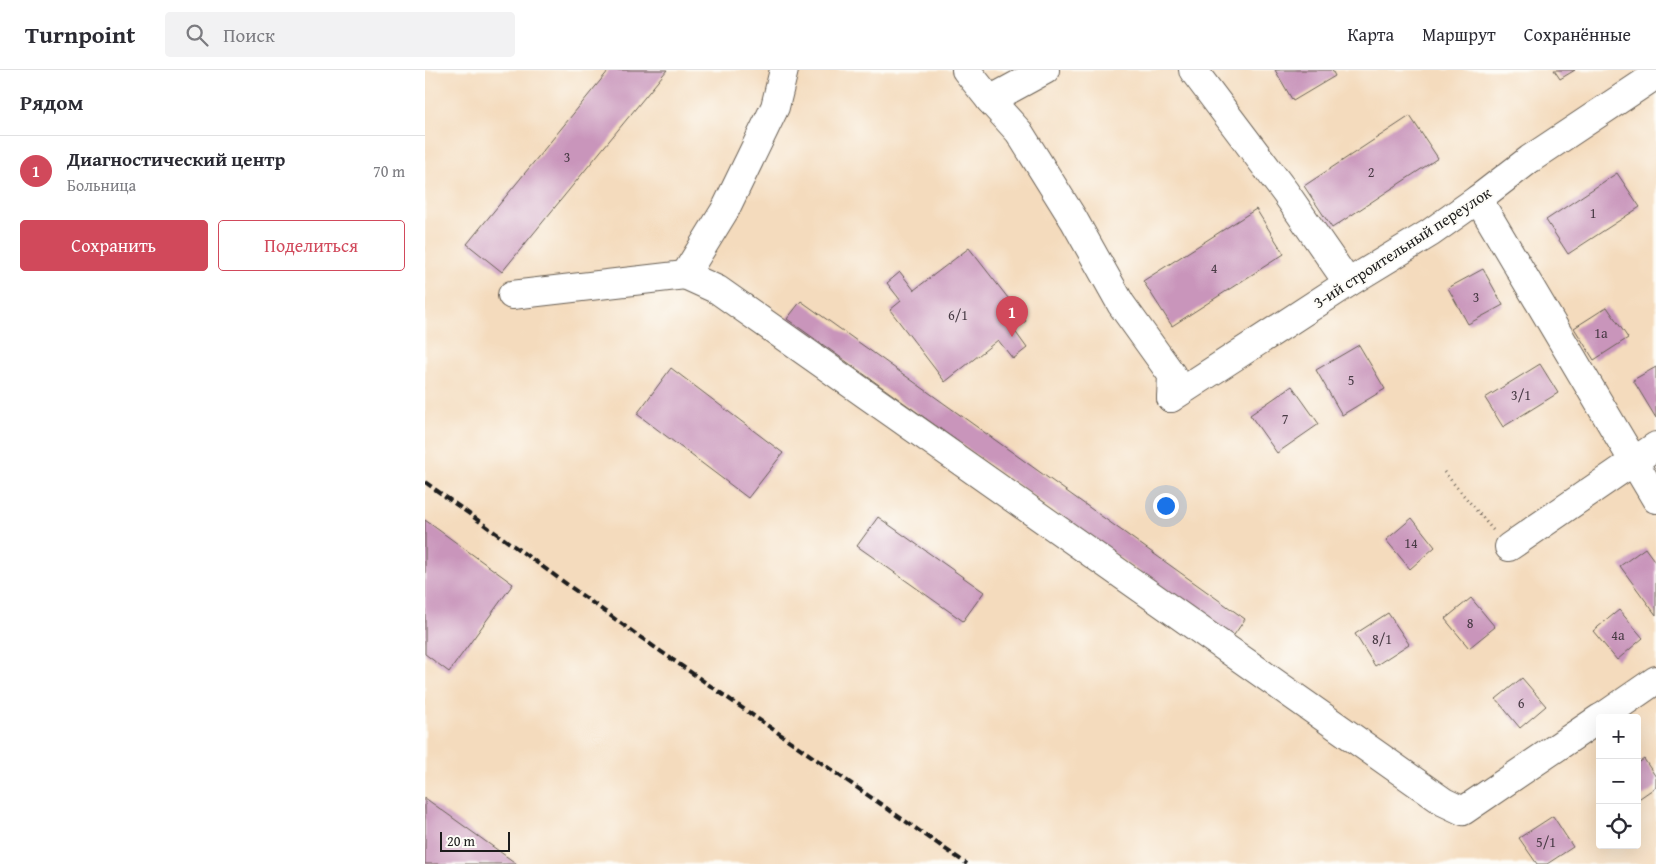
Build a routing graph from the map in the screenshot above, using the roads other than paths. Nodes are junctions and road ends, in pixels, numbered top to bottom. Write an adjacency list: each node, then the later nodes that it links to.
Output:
1 (784, 70): 8 (street)
2 (966, 70): 6 (street)
3 (1045, 70): 6 (street)
4 (1193, 70): 9 (street)
5 (1656, 75): 7 (street, 3-ий строительный переулок)
6 (990, 100): 9 (street, 3-ий строительный переулок)
7 (1478, 199): 9 (street, 3-ий строительный переулок); 12 (street)
8 (685, 275): 10 (street); 17 (street)
9 (1348, 283)
10 (512, 295)
11 (1656, 446): 12 (street)
12 (1633, 460): 13 (street); 14 (street)
13 (1656, 499)
14 (1509, 547)
15 (1656, 680): 16 (street)
16 (1606, 714)
17 (1596, 721)

